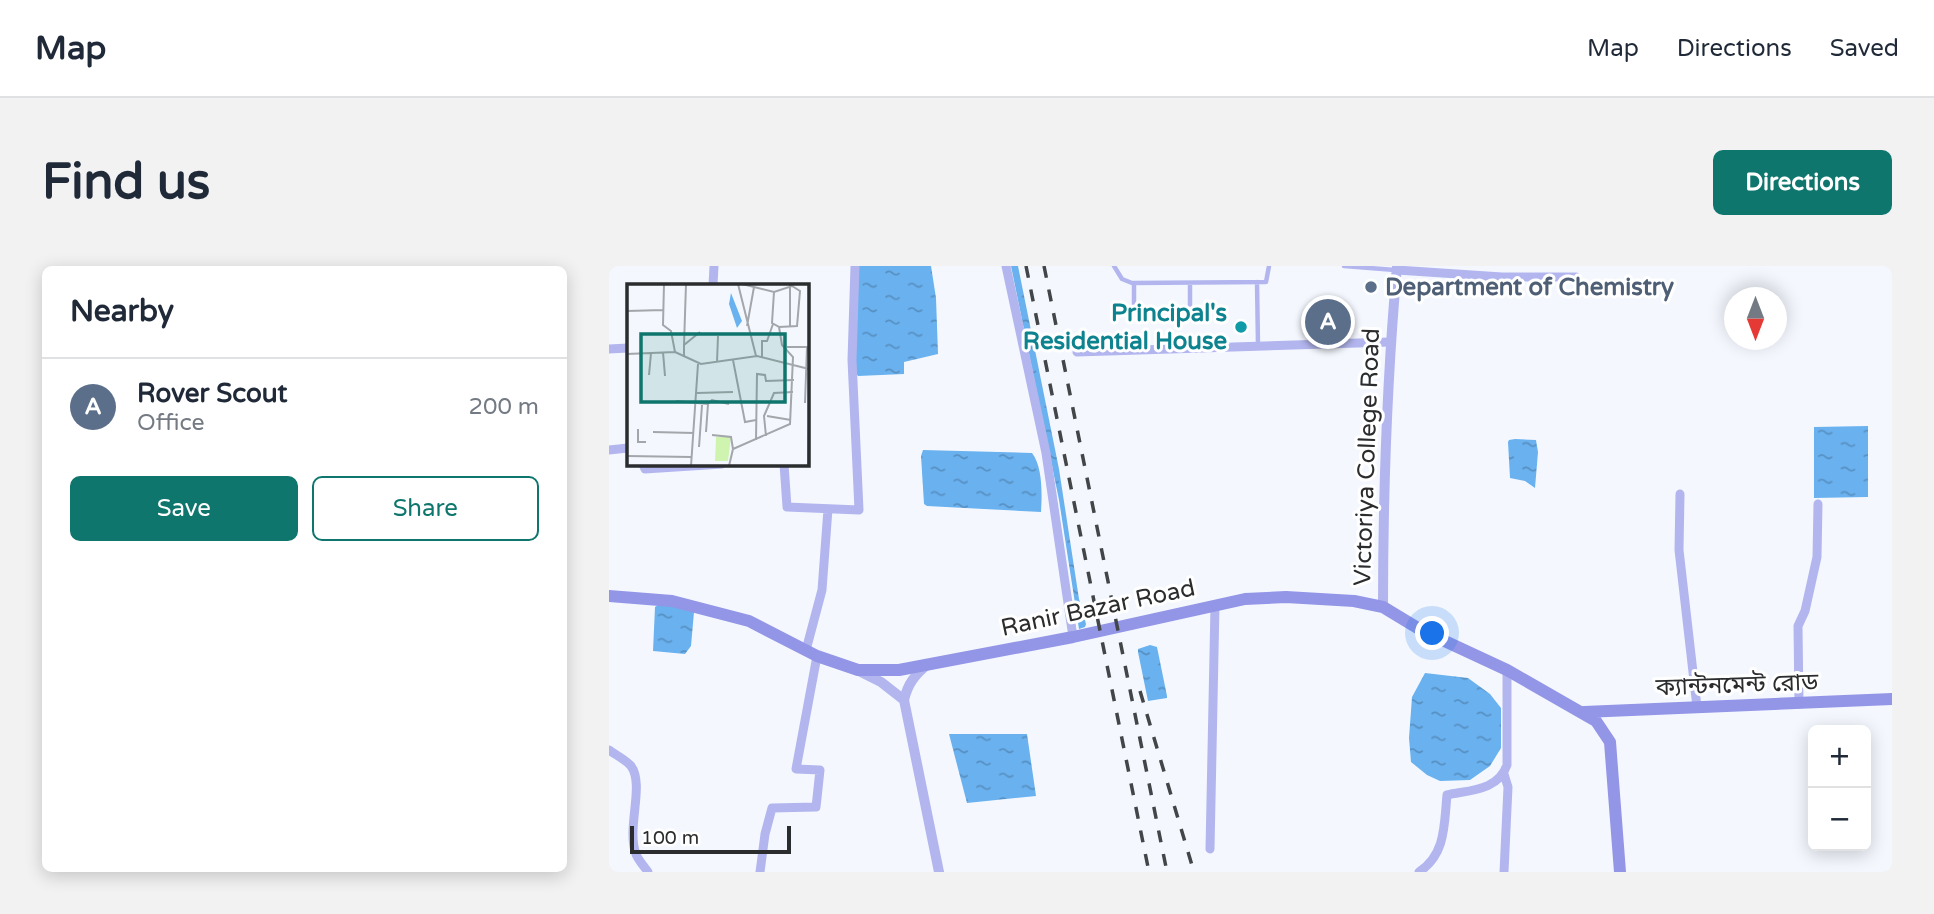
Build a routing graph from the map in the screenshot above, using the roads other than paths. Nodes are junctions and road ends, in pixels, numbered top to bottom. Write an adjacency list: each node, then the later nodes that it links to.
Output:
1 (714, 266): 12 (street)
2 (855, 266): 27 (street)
3 (1006, 266): 31 (street)
4 (1114, 266): 10 (lane)
5 (1269, 266): 9 (lane)
6 (1344, 266): 7 (lane)
7 (1397, 268): 8 (street); 15 (street, Victoriya College Road)
8 (1576, 277)
9 (1257, 282): 11 (lane); 16 (lane)
10 (1134, 283): 11 (lane); 13 (lane)
11 (1190, 283): 14 (lane)
12 (713, 284)
13 (1134, 312)
14 (1190, 313)
15 (1390, 342): 16 (street); 30 (street, Victoriya College Road)
16 (1258, 345): 19 (street)
17 (627, 348): 18 (street)
18 (609, 349)
19 (1077, 352)
20 (627, 448): 21 (street)
21 (609, 450)
22 (644, 466): 23 (street)
23 (691, 466)
24 (784, 466): 27 (street)
25 (1679, 494): 39 (street)
26 (1818, 504): 38 (street)
27 (828, 509): 32 (street)
28 (609, 596): 32 (main road, Ranir Bazar Road)
29 (1215, 605): 30 (main road, Ranir Bazar Road); 31 (main road, Ranir Bazar Road); 43 (street)
30 (1383, 607): 35 (main road, Ranir Bazar Road)
31 (1073, 637): 33 (main road, Ranir Bazar Road)
32 (811, 653): 34 (main road, Ranir Bazar Road); 45 (street)
33 (928, 664): 34 (main road, Ranir Bazar Road); 37 (street)
34 (858, 670): 37 (street)
35 (1507, 670): 40 (main road, Ranir Bazar Road); 42 (street)
36 (1892, 699): 38 (main road, ক্যান্টনমেন্ট রোড)
37 (904, 700): 46 (street)
38 (1799, 704): 39 (main road, ক্যান্টনমেন্ট রোড)
39 (1697, 707): 40 (main road, ক্যান্টনমেন্ট রোড)
40 (1584, 712): 49 (main road)
41 (609, 750): 44 (street)
42 (1504, 774): 47 (street); 48 (street)
43 (1210, 849)
44 (648, 872)
45 (760, 872)
46 (939, 872)
47 (1419, 872)
48 (1504, 872)
49 (1620, 872)

